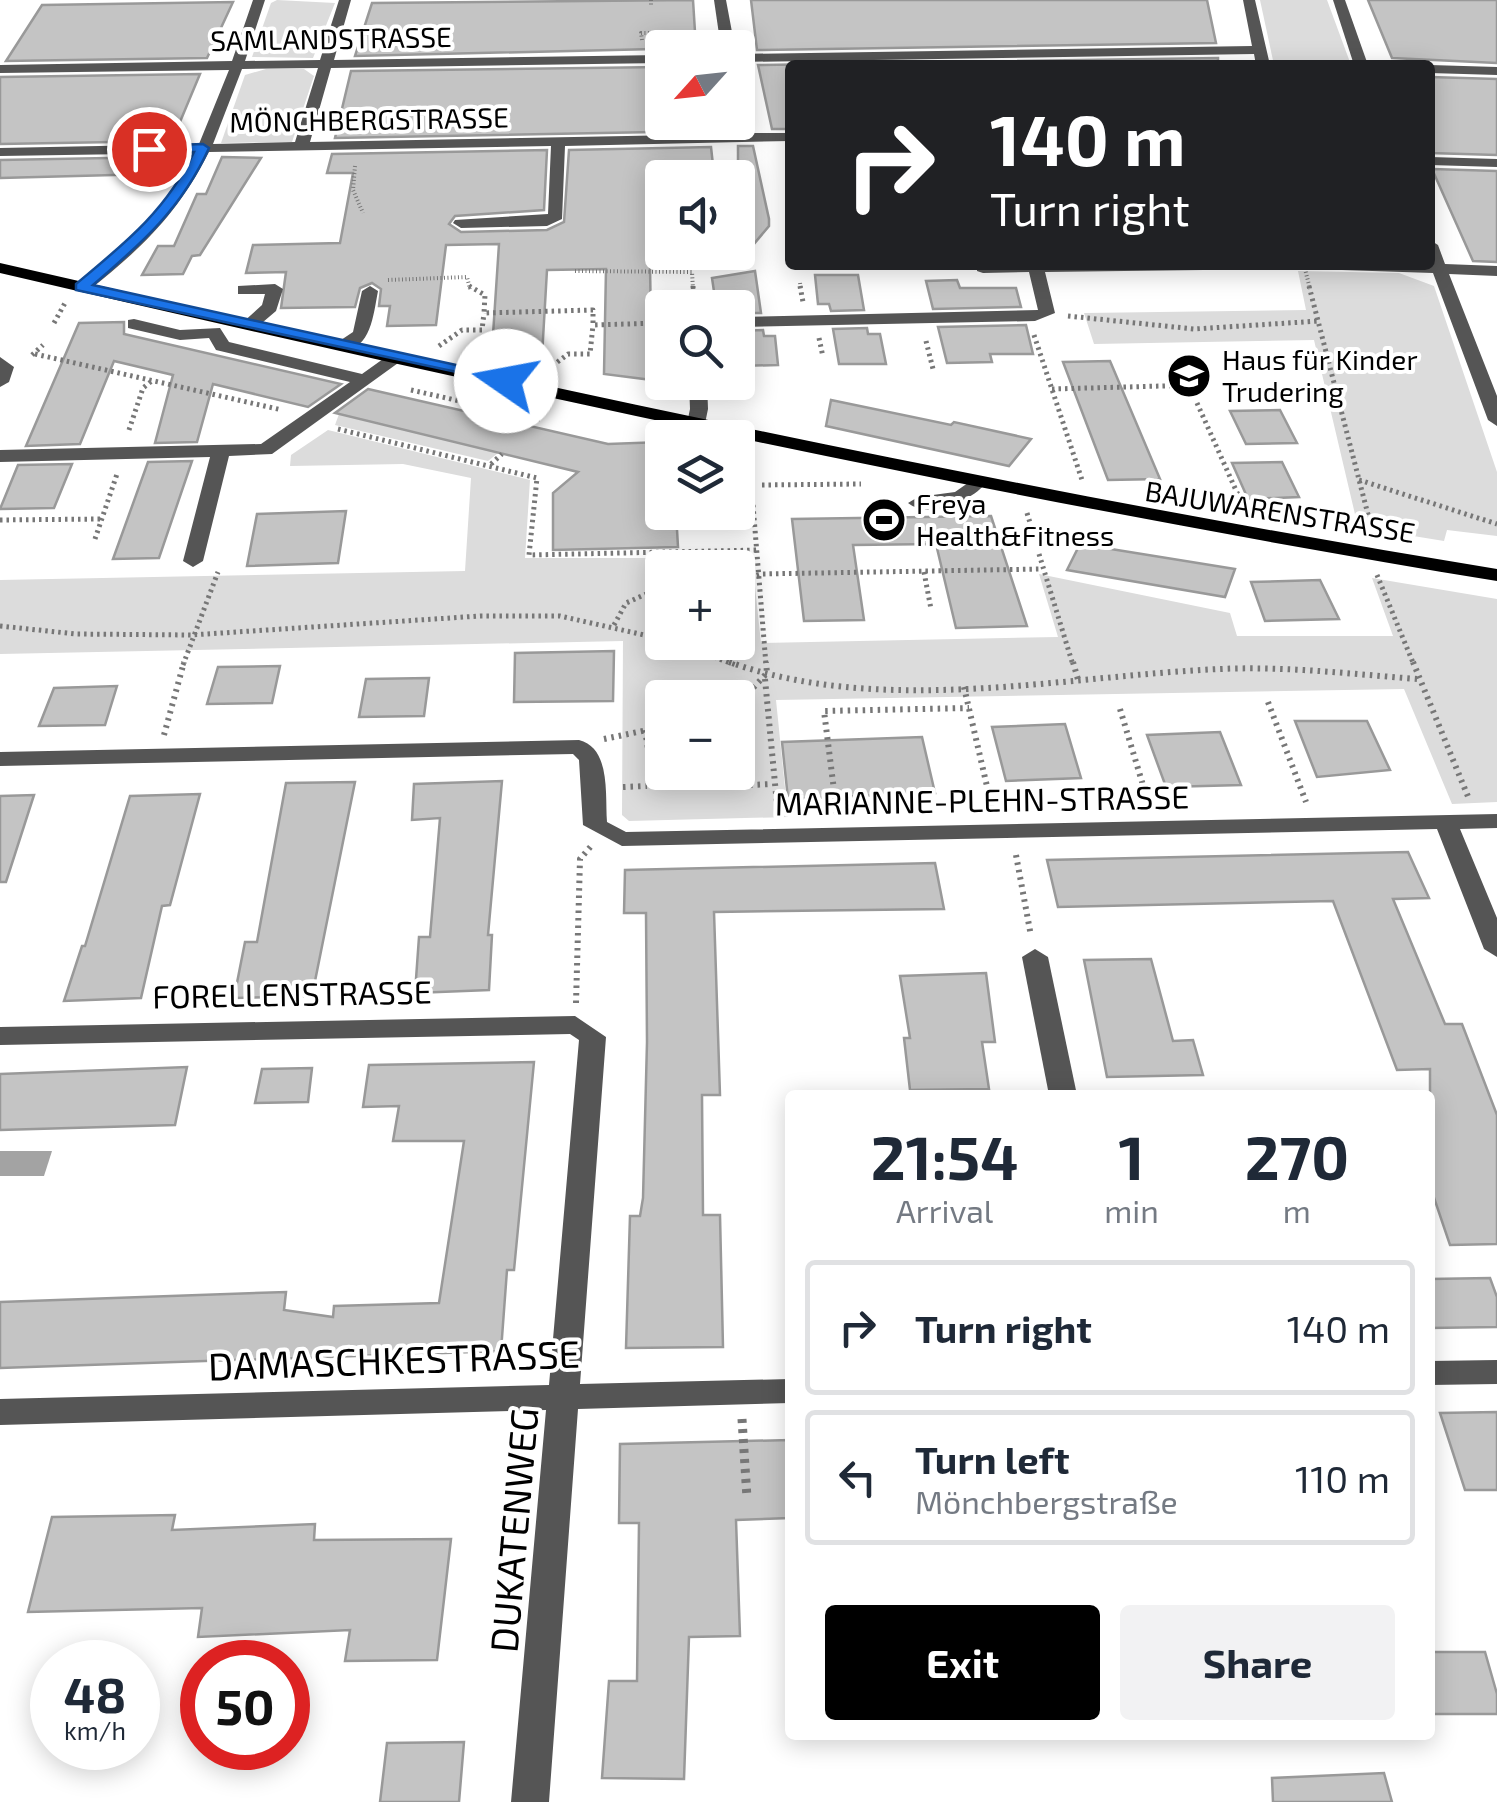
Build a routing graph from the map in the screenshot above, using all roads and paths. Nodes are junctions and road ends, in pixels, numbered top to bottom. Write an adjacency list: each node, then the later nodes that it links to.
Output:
1 (259, 0): 12 (street)
2 (345, 0): 11 (street)
3 (720, 0): 6 (street)
4 (1249, 0): 8 (street)
5 (1339, 0): 10 (street)
6 (725, 30)
7 (755, 58): 8 (street)
8 (1262, 58)
9 (645, 59): 11 (street, SAMLANDSTRASSE)
10 (1359, 60)
11 (327, 64): 12 (street, SAMLANDSTRASSE); 20 (street)
12 (237, 66): 13 (street, SAMLANDSTRASSE); 22 (street)
13 (0, 69)
14 (1435, 69): 15 (street)
15 (1497, 71)
16 (785, 137): 17 (street, MÖNCHBERGSTRASSE)
17 (755, 138)
18 (650, 140): 19 (street, MÖNCHBERGSTRASSE)
19 (558, 142): 21 (street, MÖNCHBERGSTRASSE); 27 (street)
20 (301, 146): 21 (street, MÖNCHBERGSTRASSE); 22 (street, MÖNCHBERGSTRASSE)
21 (359, 146): 26 (path)
22 (203, 148): 23 (street, MÖNCHBERGSTRASSE); 37 (street)
23 (0, 152)
24 (1435, 161): 25 (street)
25 (1497, 163)
26 (364, 212)
27 (461, 222)
28 (1435, 259): 31 (street)
29 (0, 268): 37 (main road, BAJUWARENSTRASSE)
30 (1435, 269): 31 (street)
31 (1439, 269): 35 (street); 65 (street)
32 (575, 270): 39 (path)
33 (1036, 270): 40 (street)
34 (1305, 270): 42 (path)
35 (1497, 271)
36 (377, 286): 41 (path); 50 (street)
37 (82, 287): 47 (main road, BAJUWARENSTRASSE)
38 (244, 290): 47 (street)
39 (693, 290)
40 (1047, 312): 42 (path); 43 (street)
41 (484, 313): 48 (path); 49 (path)
42 (1319, 320): 72 (path)
43 (755, 321)
44 (1030, 322): 59 (path)
45 (645, 323): 48 (path)
46 (134, 324): 56 (street)
47 (250, 324): 50 (main road, BAJUWARENSTRASSE)
48 (593, 325): 53 (path)
49 (453, 336)
50 (344, 346): 52 (main road, BAJUWARENSTRASSE)
51 (35, 354): 55 (path)
52 (396, 358): 56 (street); 64 (main road, BAJUWARENSTRASSE)
53 (560, 360)
54 (0, 362): 57 (street)
55 (154, 380): 62 (path); 68 (path)
56 (365, 380): 62 (street)
57 (0, 382)
58 (1200, 386): 59 (path)
59 (1052, 389): 76 (path)
60 (411, 390): 63 (path)
61 (1197, 402): 79 (path)
62 (312, 419): 67 (street); 71 (path)
63 (544, 420)
64 (653, 420)
65 (1497, 420)
66 (755, 442): 74 (main road, BAJUWARENSTRASSE)
67 (220, 453): 68 (street); 89 (street)
68 (123, 454): 70 (street); 80 (path)
69 (502, 454): 71 (path)
70 (0, 456)
71 (490, 465): 87 (path)
72 (1359, 480): 83 (path); 84 (path)
73 (873, 484): 75 (path)
74 (975, 484): 77 (street); 94 (main road, BAJUWARENSTRASSE)
75 (762, 485)
76 (1085, 491)
77 (918, 503)
78 (1026, 512): 86 (path)
79 (1248, 517)
80 (102, 518): 81 (path); 85 (path)
81 (0, 520)
82 (755, 520): 87 (path)
83 (1497, 524)
84 (1373, 535)
85 (95, 539)
86 (1036, 542)
87 (759, 550): 92 (path)
88 (1039, 554): 90 (path)
89 (192, 561)
90 (1042, 569): 91 (path); 106 (path)
91 (924, 572): 92 (path); 98 (path)
92 (761, 574): 95 (path); 104 (path)
93 (1376, 574): 105 (path)
94 (1497, 575)
95 (755, 576)
96 (215, 582): 102 (path)
97 (645, 595): 99 (path)
98 (931, 609)
99 (614, 625): 101 (path); 102 (path)
100 (0, 626): 102 (path)
101 (645, 633)
102 (191, 635): 114 (path)
103 (727, 660): 104 (path)
104 (767, 673): 107 (path); 108 (path); 116 (path)
105 (1416, 679): 106 (path); 118 (path)
106 (1079, 683): 107 (path)
107 (964, 687): 110 (path)
108 (755, 690)
109 (1268, 702): 120 (path)
110 (969, 708): 123 (path); 124 (path)
111 (1120, 709): 121 (path)
112 (645, 730): 113 (path)
113 (579, 747): 114 (street); 122 (street)
114 (159, 756): 115 (street)
115 (0, 759)
116 (772, 784): 117 (path); 125 (path)
117 (755, 785)
118 (1488, 821): 119 (street, MARIANNE-PLEHN-STRASSE)
119 (1446, 822): 120 (street, MARIANNE-PLEHN-STRASSE); 126 (street)
120 (1316, 826): 121 (street, MARIANNE-PLEHN-STRASSE)
121 (1156, 830): 123 (street, MARIANNE-PLEHN-STRASSE)
122 (604, 833): 125 (street, MARIANNE-PLEHN-STRASSE); 128 (path)
123 (1005, 834): 124 (street, MARIANNE-PLEHN-STRASSE); 127 (path)
124 (840, 838): 125 (street, MARIANNE-PLEHN-STRASSE)
125 (782, 839)
126 (1497, 950)
127 (1035, 957): 130 (street)
128 (580, 1026): 129 (street, FORELLENSTRASSE); 135 (street, DUKATENWEG)
129 (0, 1036)
130 (1062, 1090)
131 (1497, 1372): 132 (street)
132 (1435, 1374)
133 (785, 1391): 134 (street, DAMASCHKESTRASSE)
134 (740, 1392): 135 (street, DAMASCHKESTRASSE); 137 (path)
135 (567, 1396): 136 (street, DAMASCHKESTRASSE); 138 (street, DUKATENWEG)
136 (0, 1412)
137 (747, 1498)
138 (530, 1802)

